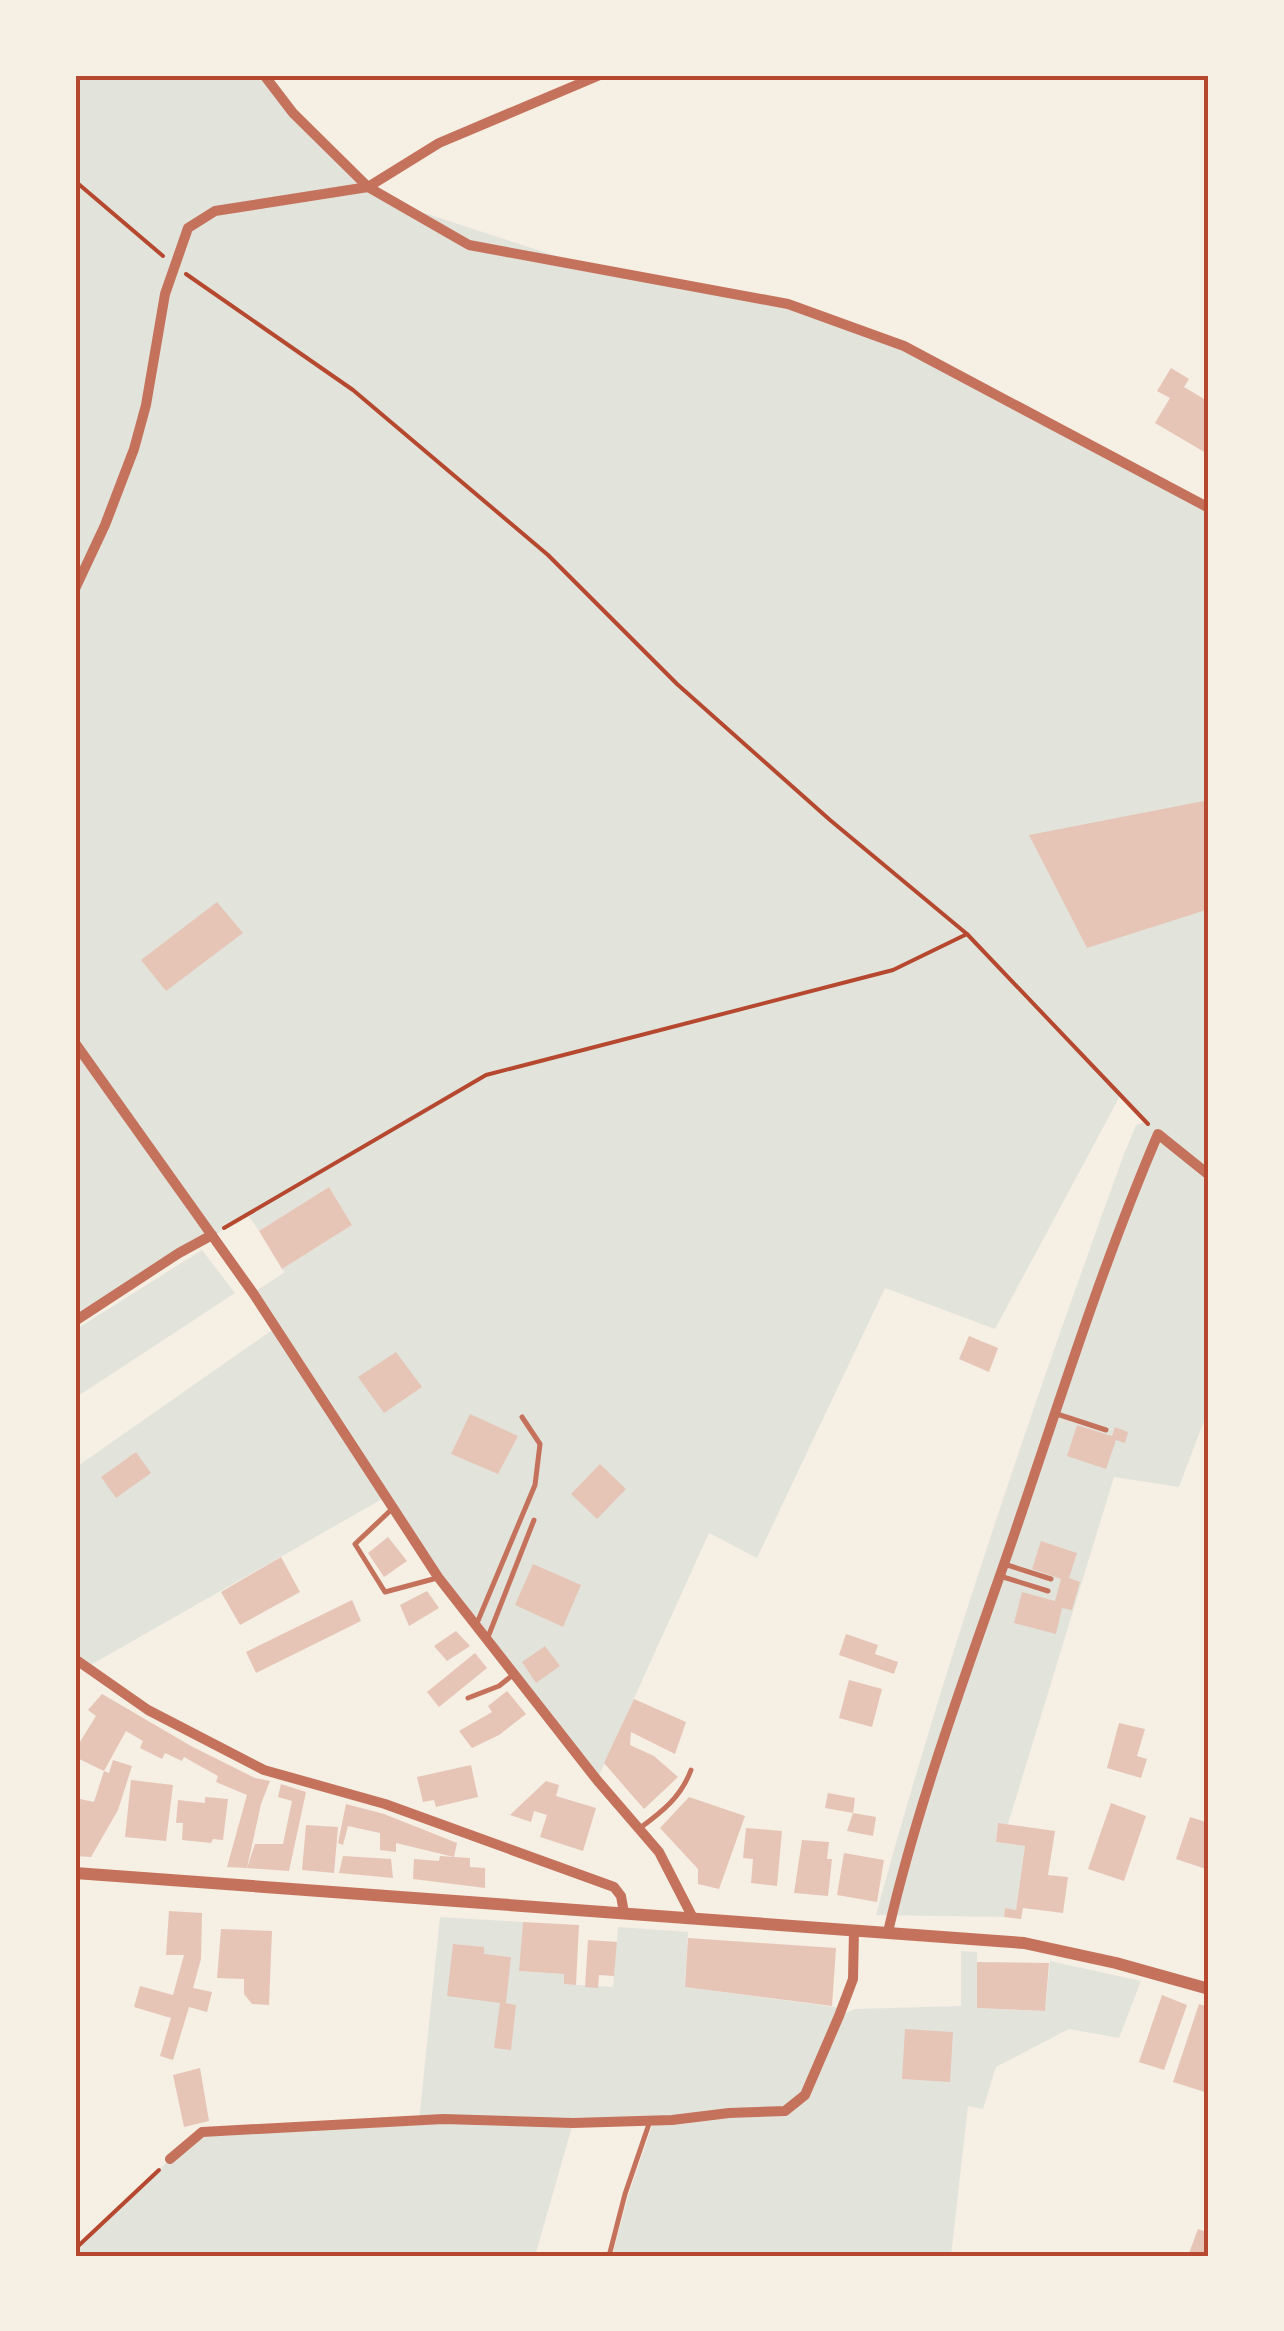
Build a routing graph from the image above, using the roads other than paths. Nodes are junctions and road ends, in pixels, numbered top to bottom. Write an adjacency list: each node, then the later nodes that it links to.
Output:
1 (264, 75): 3 (street)
2 (600, 75): 3 (street)
3 (368, 188): 4 (street); 5 (street)
4 (1209, 508)
5 (75, 588)
6 (75, 1043): 8 (street)
7 (1209, 1175): 10 (street)
8 (212, 1235): 9 (street); 13 (street)
9 (75, 1321)
10 (1054, 1414): 12 (lane); 15 (street)
11 (522, 1417): 20 (lane)
12 (1106, 1430)
13 (392, 1508): 17 (street); 17 (lane)
14 (534, 1520): 21 (lane)
15 (1004, 1564): 16 (street); 18 (lane)
16 (1000, 1576): 19 (lane); 31 (street)
17 (438, 1578): 20 (street)
18 (1052, 1579)
19 (1048, 1592)
20 (476, 1626): 21 (street)
21 (487, 1640): 23 (street)
22 (75, 1658): 28 (street)
23 (514, 1674): 24 (lane); 26 (street)
24 (468, 1698)
25 (691, 1770): 26 (lane)
26 (640, 1828): 29 (street)
27 (75, 1873): 28 (street)
28 (624, 1913): 29 (street)
29 (692, 1918): 30 (street)
30 (854, 1930): 31 (street); 33 (street)
31 (888, 1932): 32 (street)
32 (1209, 1989)
33 (650, 2121): 34 (street); 35 (lane)
34 (170, 2158)
35 (609, 2256)

